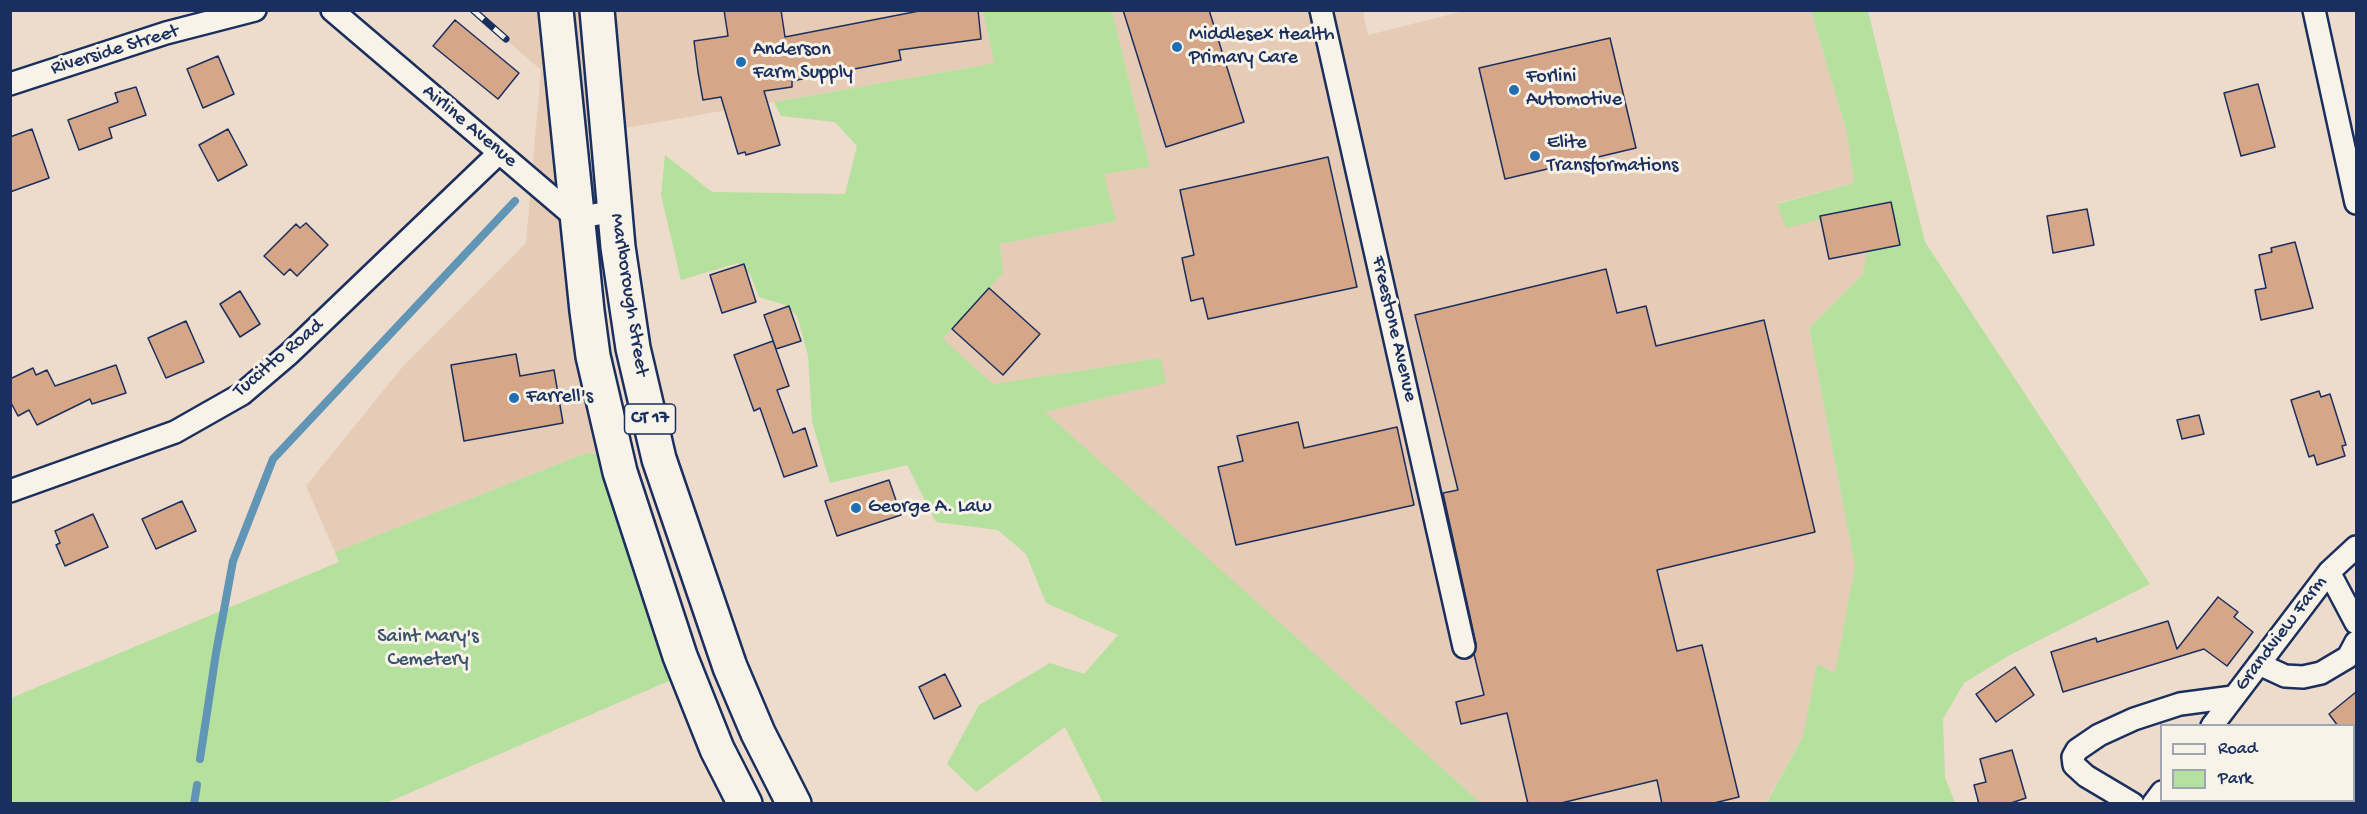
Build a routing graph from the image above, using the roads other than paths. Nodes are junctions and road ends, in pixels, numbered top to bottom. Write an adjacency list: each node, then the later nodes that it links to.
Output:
1 (255, 10): 7 (street, Riverside Street)
2 (332, 10): 8 (street, Airline Avenue)
3 (556, 10): 11 (highway, Marlborough Street / CT 17)
4 (597, 10): 10 (highway, Marlborough Street / CT 17)
5 (1321, 10): 17 (street, Freestone Avenue)
6 (2314, 10): 9 (street)
7 (10, 84)
8 (499, 153): 11 (street, Airline Avenue); 12 (street, Tuccitto Road)
9 (2356, 203)
10 (615, 211): 11 (street); 22 (highway, Marlborough Street / CT 17)
11 (576, 218): 21 (highway, Marlborough Street / CT 17)
12 (10, 491)
13 (2356, 547): 14 (street, Grandview Farm)
14 (2329, 572): 15 (street); 18 (street, Grandview Farm)
15 (2356, 623)
16 (2356, 642): 18 (street)
17 (1464, 647)
18 (2259, 664): 19 (street, Grandview Farm)
19 (2233, 697): 20 (street, Grandview Farm); 23 (street)
20 (2213, 724)
21 (745, 804)
22 (794, 804)
23 (2133, 804)

